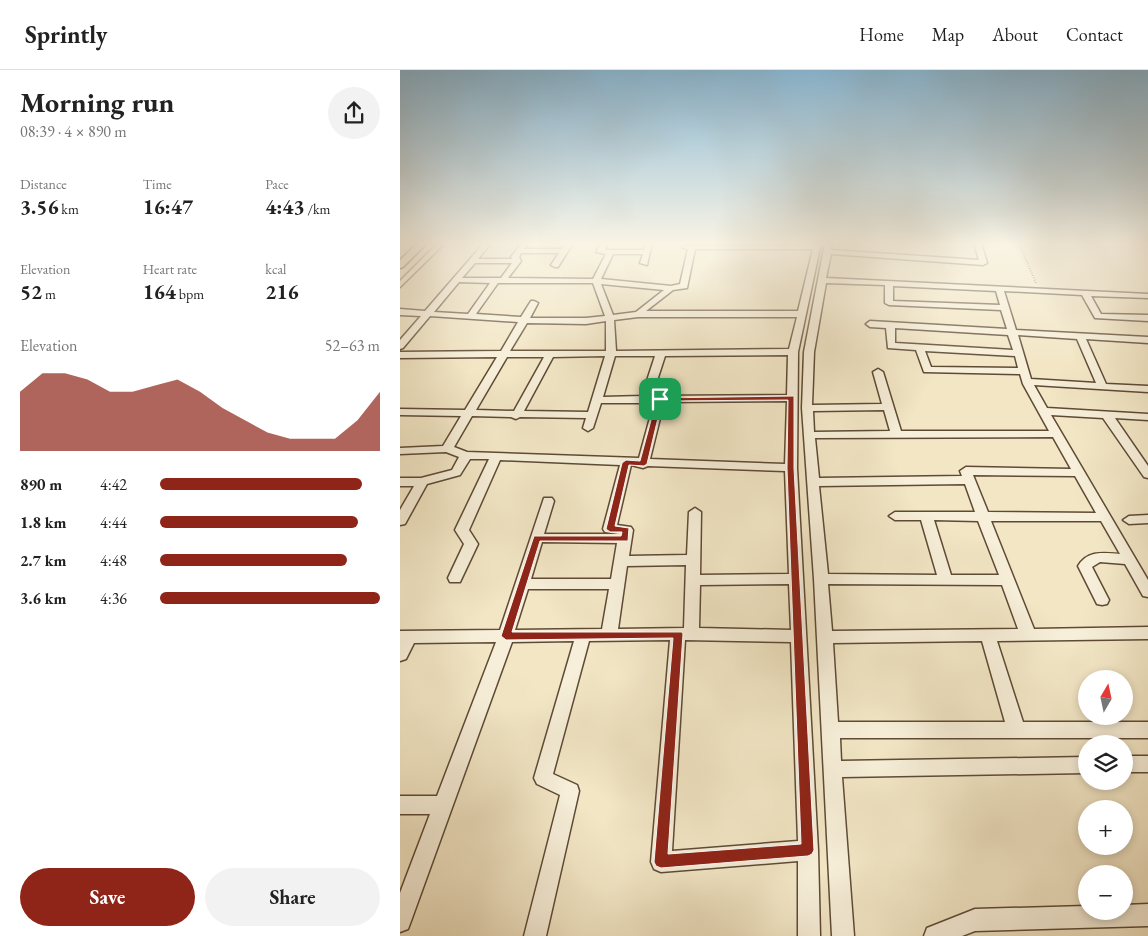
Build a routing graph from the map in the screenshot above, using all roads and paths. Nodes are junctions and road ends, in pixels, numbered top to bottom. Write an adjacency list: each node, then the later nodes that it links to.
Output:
1 (453, 283): 21 (street)
2 (496, 283): 25 (street)
3 (597, 283): 26 (street)
4 (622, 283): 12 (street)
5 (684, 283): 12 (street)
6 (810, 283): 23 (street)
7 (820, 283): 54 (street)
8 (889, 283): 24 (street)
9 (895, 283): 11 (street)
10 (1036, 283): 14 (path)
11 (919, 285): 13 (street); 18 (street)
12 (671, 288): 22 (street)
13 (999, 289): 14 (street); 19 (street)
14 (1039, 291): 15 (street)
15 (1085, 293): 16 (street); 27 (street)
16 (1148, 296)
17 (534, 302): 28 (street)
18 (922, 304): 19 (street); 24 (street)
19 (1005, 308): 31 (street)
20 (400, 312): 21 (street)
21 (428, 313): 25 (street); 34 (street)
22 (638, 314): 23 (street); 26 (street)
23 (801, 314): 37 (street)
24 (912, 315): 30 (street); 31 (street)
25 (471, 316): 28 (street)
26 (610, 318): 28 (street); 42 (street)
27 (1147, 319)
28 (524, 320): 40 (street)
29 (870, 324): 30 (street)
30 (890, 325): 35 (street)
31 (1012, 331): 32 (street); 39 (street)
32 (1080, 336): 33 (street); 47 (street)
33 (1148, 340)
34 (400, 346)
35 (920, 348): 36 (street); 44 (street)
36 (966, 350): 39 (street); 44 (street)
37 (794, 352): 38 (street); 49 (street)
38 (660, 353): 42 (street); 50 (street)
39 (1019, 353): 46 (street)
40 (502, 354): 41 (street); 43 (street); 57 (street)
41 (550, 354): 42 (street); 60 (street)
42 (611, 354): 52 (street)
43 (400, 355)
44 (974, 370): 46 (street)
45 (878, 372): 53 (street)
46 (1026, 376): 47 (street); 55 (street)
47 (1103, 387): 48 (street)
48 (1148, 390)
49 (792, 398): 51 (street); 72 (street)
50 (646, 399): 51 (street); 52 (street)
51 (660, 399): 71 (street)
52 (597, 400): 58 (street)
53 (889, 407): 54 (street); 65 (street)
54 (807, 408): 64 (street)
55 (1044, 411): 59 (street); 63 (street)
56 (400, 412): 57 (street)
57 (470, 412): 60 (street); 66 (street)
58 (592, 415): 60 (street); 62 (street)
59 (1107, 415): 61 (street); 74 (street)
60 (516, 416)
61 (1148, 417)
62 (588, 428)
63 (1057, 434): 65 (street); 73 (street)
64 (810, 435): 65 (street); 78 (street)
65 (897, 435)
66 (447, 449): 67 (street); 68 (street)
67 (400, 450)
68 (466, 455): 69 (street); 77 (street)
69 (496, 457): 70 (street); 94 (street)
70 (626, 463): 71 (street); 90 (street)
71 (644, 464): 72 (street)
72 (790, 468): 95 (street)
73 (1079, 473): 75 (street); 85 (street)
74 (1148, 474)
75 (970, 480): 78 (street); 82 (street)
76 (400, 482): 77 (street)
77 (422, 482): 80 (street)
78 (813, 482): 96 (street)
79 (548, 502): 89 (street)
80 (404, 507): 88 (street)
81 (695, 512): 91 (street)
82 (983, 515): 84 (street); 85 (street); 99 (street)
83 (895, 516): 84 (street)
84 (926, 516): 98 (street)
85 (1105, 517): 92 (street)
86 (1148, 519): 87 (street)
87 (1129, 520)
88 (400, 521)
89 (537, 538): 90 (street); 100 (street)
90 (624, 539): 93 (street)
91 (693, 560): 93 (street); 97 (street)
92 (1129, 560): 102 (street); 103 (street)
93 (621, 561): 101 (street)
94 (455, 578)
95 (796, 579): 97 (street); 111 (street)
96 (821, 579): 98 (street); 113 (street)
97 (693, 580): 105 (street)
98 (946, 580): 99 (street)
99 (1007, 580): 106 (street)
100 (522, 584): 101 (street); 110 (street)
101 (617, 584): 108 (street)
102 (1148, 592)
103 (1102, 600)
104 (1148, 633): 106 (street)
105 (685, 634): 108 (street); 111 (street); 124 (street)
106 (1028, 634): 109 (street)
107 (583, 635): 108 (street); 110 (street); 127 (street)
108 (609, 635)
109 (988, 635): 113 (street); 115 (street)
110 (506, 636): 112 (street); 122 (street)
111 (799, 636): 124 (street)
112 (405, 637): 114 (street)
113 (824, 637): 116 (street)
114 (400, 655)
115 (1016, 729): 116 (street); 117 (street)
116 (830, 730): 121 (street)
117 (1148, 730)
118 (1133, 764): 119 (street)
119 (1148, 764)
120 (1078, 765): 121 (street)
121 (833, 769): 129 (street)
122 (443, 805): 123 (street); 126 (street)
123 (400, 806)
124 (808, 850): 128 (street)
125 (1148, 915): 130 (street)
126 (400, 921)
127 (535, 936)
128 (809, 936)
129 (843, 936)
130 (935, 936)

